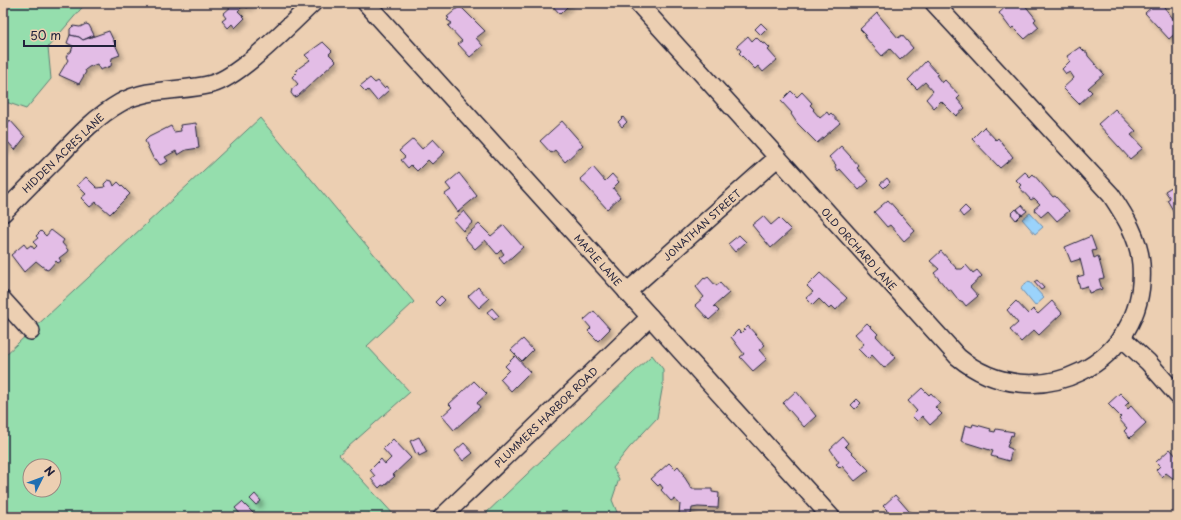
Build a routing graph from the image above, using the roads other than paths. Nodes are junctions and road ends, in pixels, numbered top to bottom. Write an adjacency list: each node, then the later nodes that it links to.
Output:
1 (313, 3): 6 (street, HIDDEN ACRES LANE)
2 (366, 3): 7 (street, MAPLE LANE)
3 (638, 3): 5 (street, OLD ORCHARD LANE)
4 (942, 6): 11 (street, OLD ORCHARD LANE)
5 (777, 158): 7 (street, JONATHAN STREET); 11 (street, OLD ORCHARD LANE)
6 (3, 213)
7 (627, 292): 9 (street, MAPLE LANE)
8 (3, 300): 10 (street)
9 (650, 317): 13 (street, PLUMMERS HARBOR ROAD); 14 (street, MAPLE LANE)
10 (31, 331)
11 (1121, 338): 12 (street)
12 (1178, 396)
13 (442, 517)
14 (831, 517)

